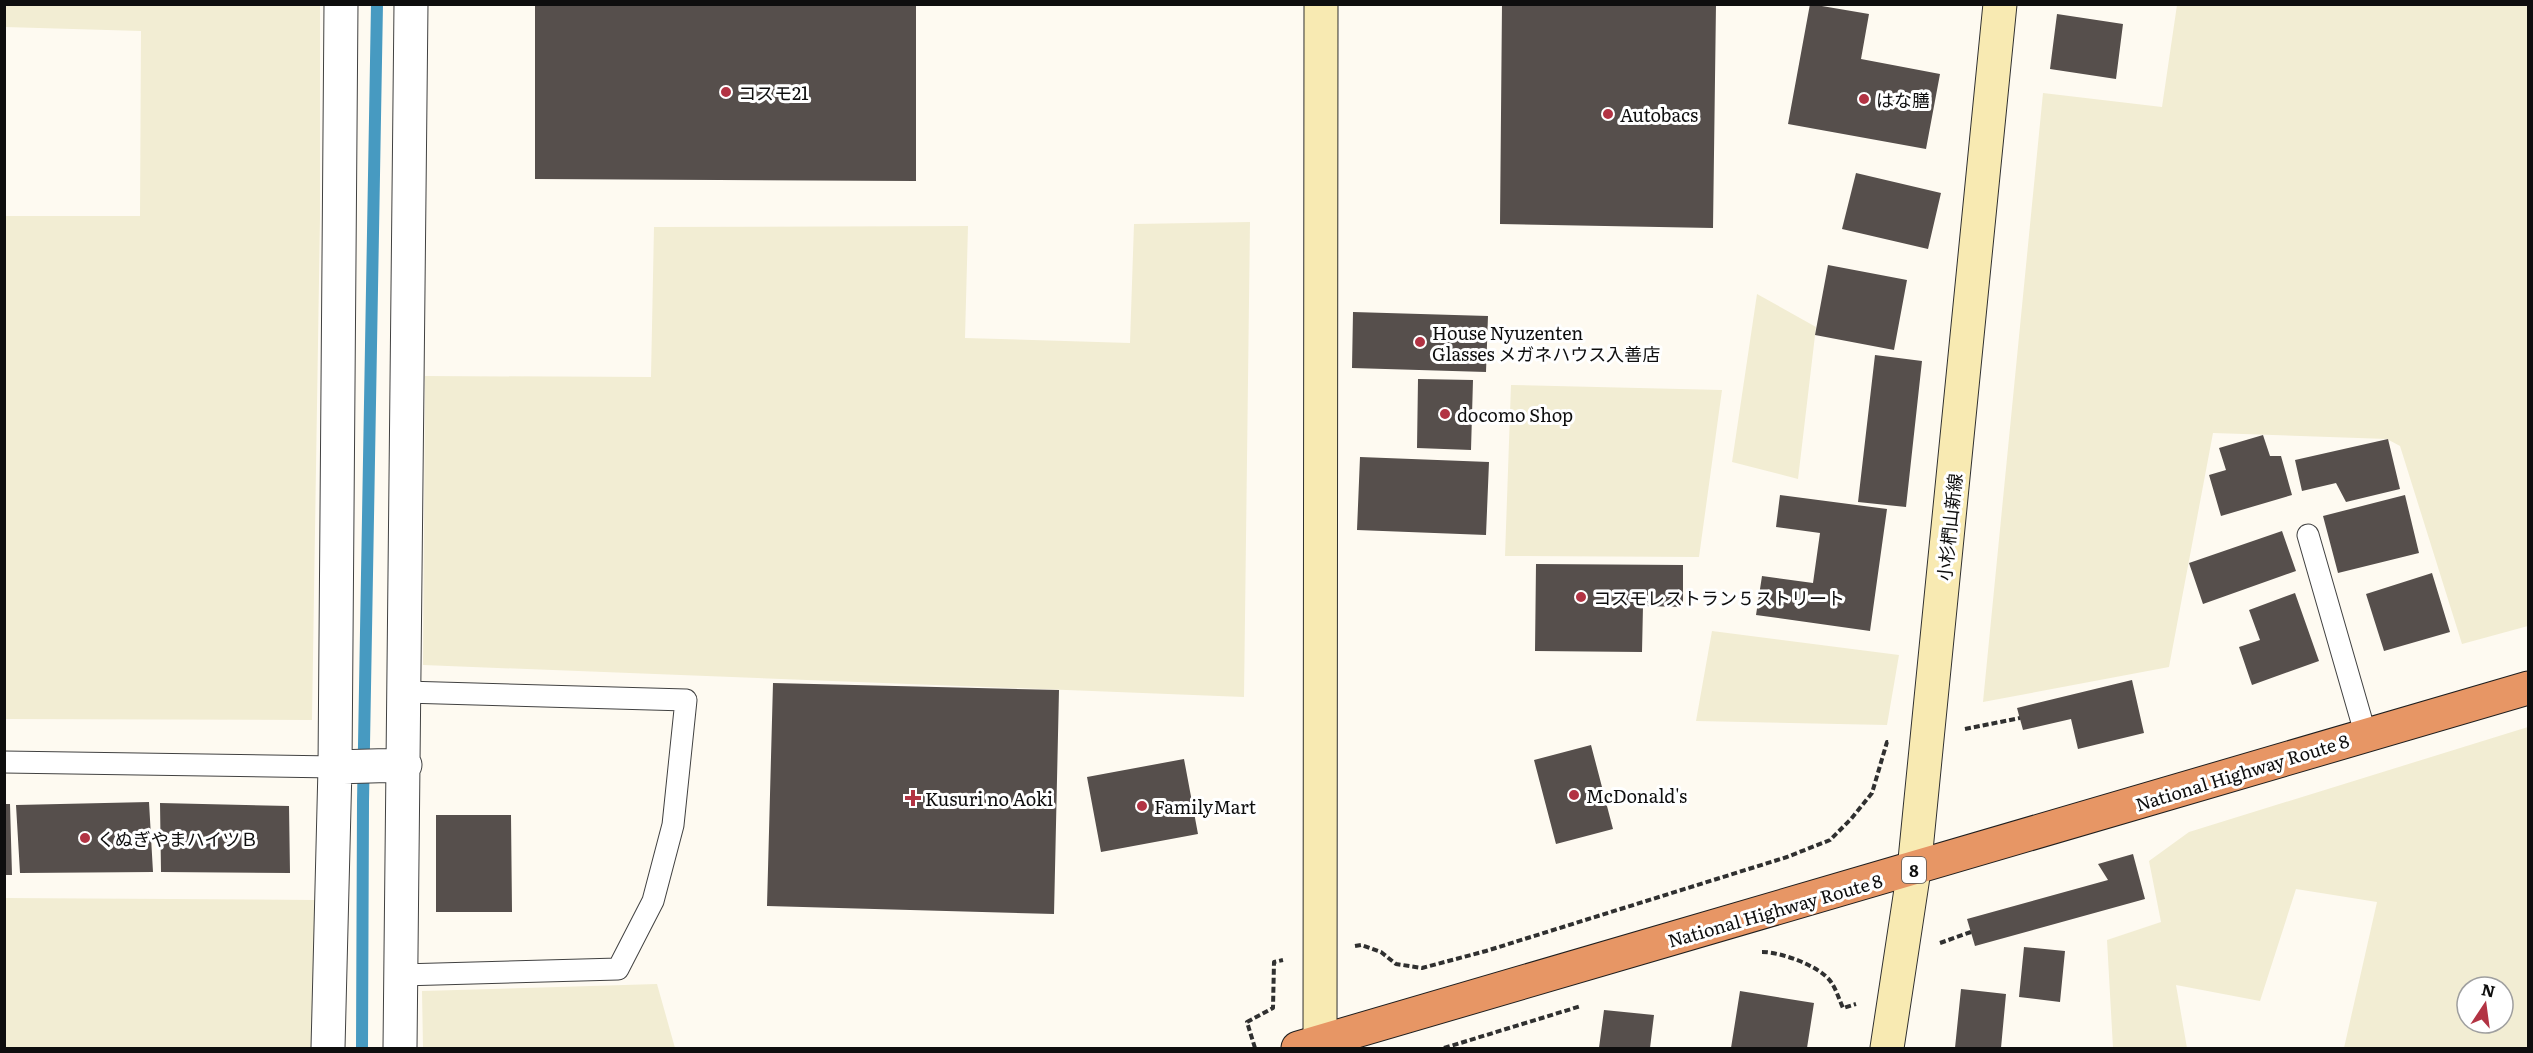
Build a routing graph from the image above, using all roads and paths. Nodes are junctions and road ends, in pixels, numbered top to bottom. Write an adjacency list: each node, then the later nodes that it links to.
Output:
1 (341, 4): 13 (street)
2 (411, 4): 7 (street)
3 (1321, 4): 18 (main road)
4 (2000, 4): 9 (main road, 小杉椚山新線)
5 (2308, 535): 10 (lane)
6 (2529, 688): 10 (highway, National Highway Route 8 / 8)
7 (405, 692): 12 (street); 19 (lane)
8 (2020, 718): 9 (path)
9 (1928, 736): 14 (main road, 小杉椚山新線); 18 (path)
10 (2366, 736): 14 (highway, National Highway Route 8 / 8)
11 (4, 762): 13 (lane)
12 (405, 765): 13 (street); 19 (street)
13 (335, 767): 23 (street)
14 (1914, 870): 20 (main road, 小杉椚山新線); 22 (highway, National Highway Route 8 / 8)
15 (1971, 932): 16 (path)
16 (1939, 951)
17 (1750, 953): 20 (path)
18 (1318, 954): 22 (main road); 25 (path)
19 (401, 975): 24 (street)
20 (1894, 995): 27 (main road, 小杉椚山新線)
21 (1587, 1004): 26 (path)
22 (1314, 1046)
23 (328, 1048)
24 (400, 1048)
25 (1256, 1048)
26 (1444, 1048)
27 (1887, 1048)

